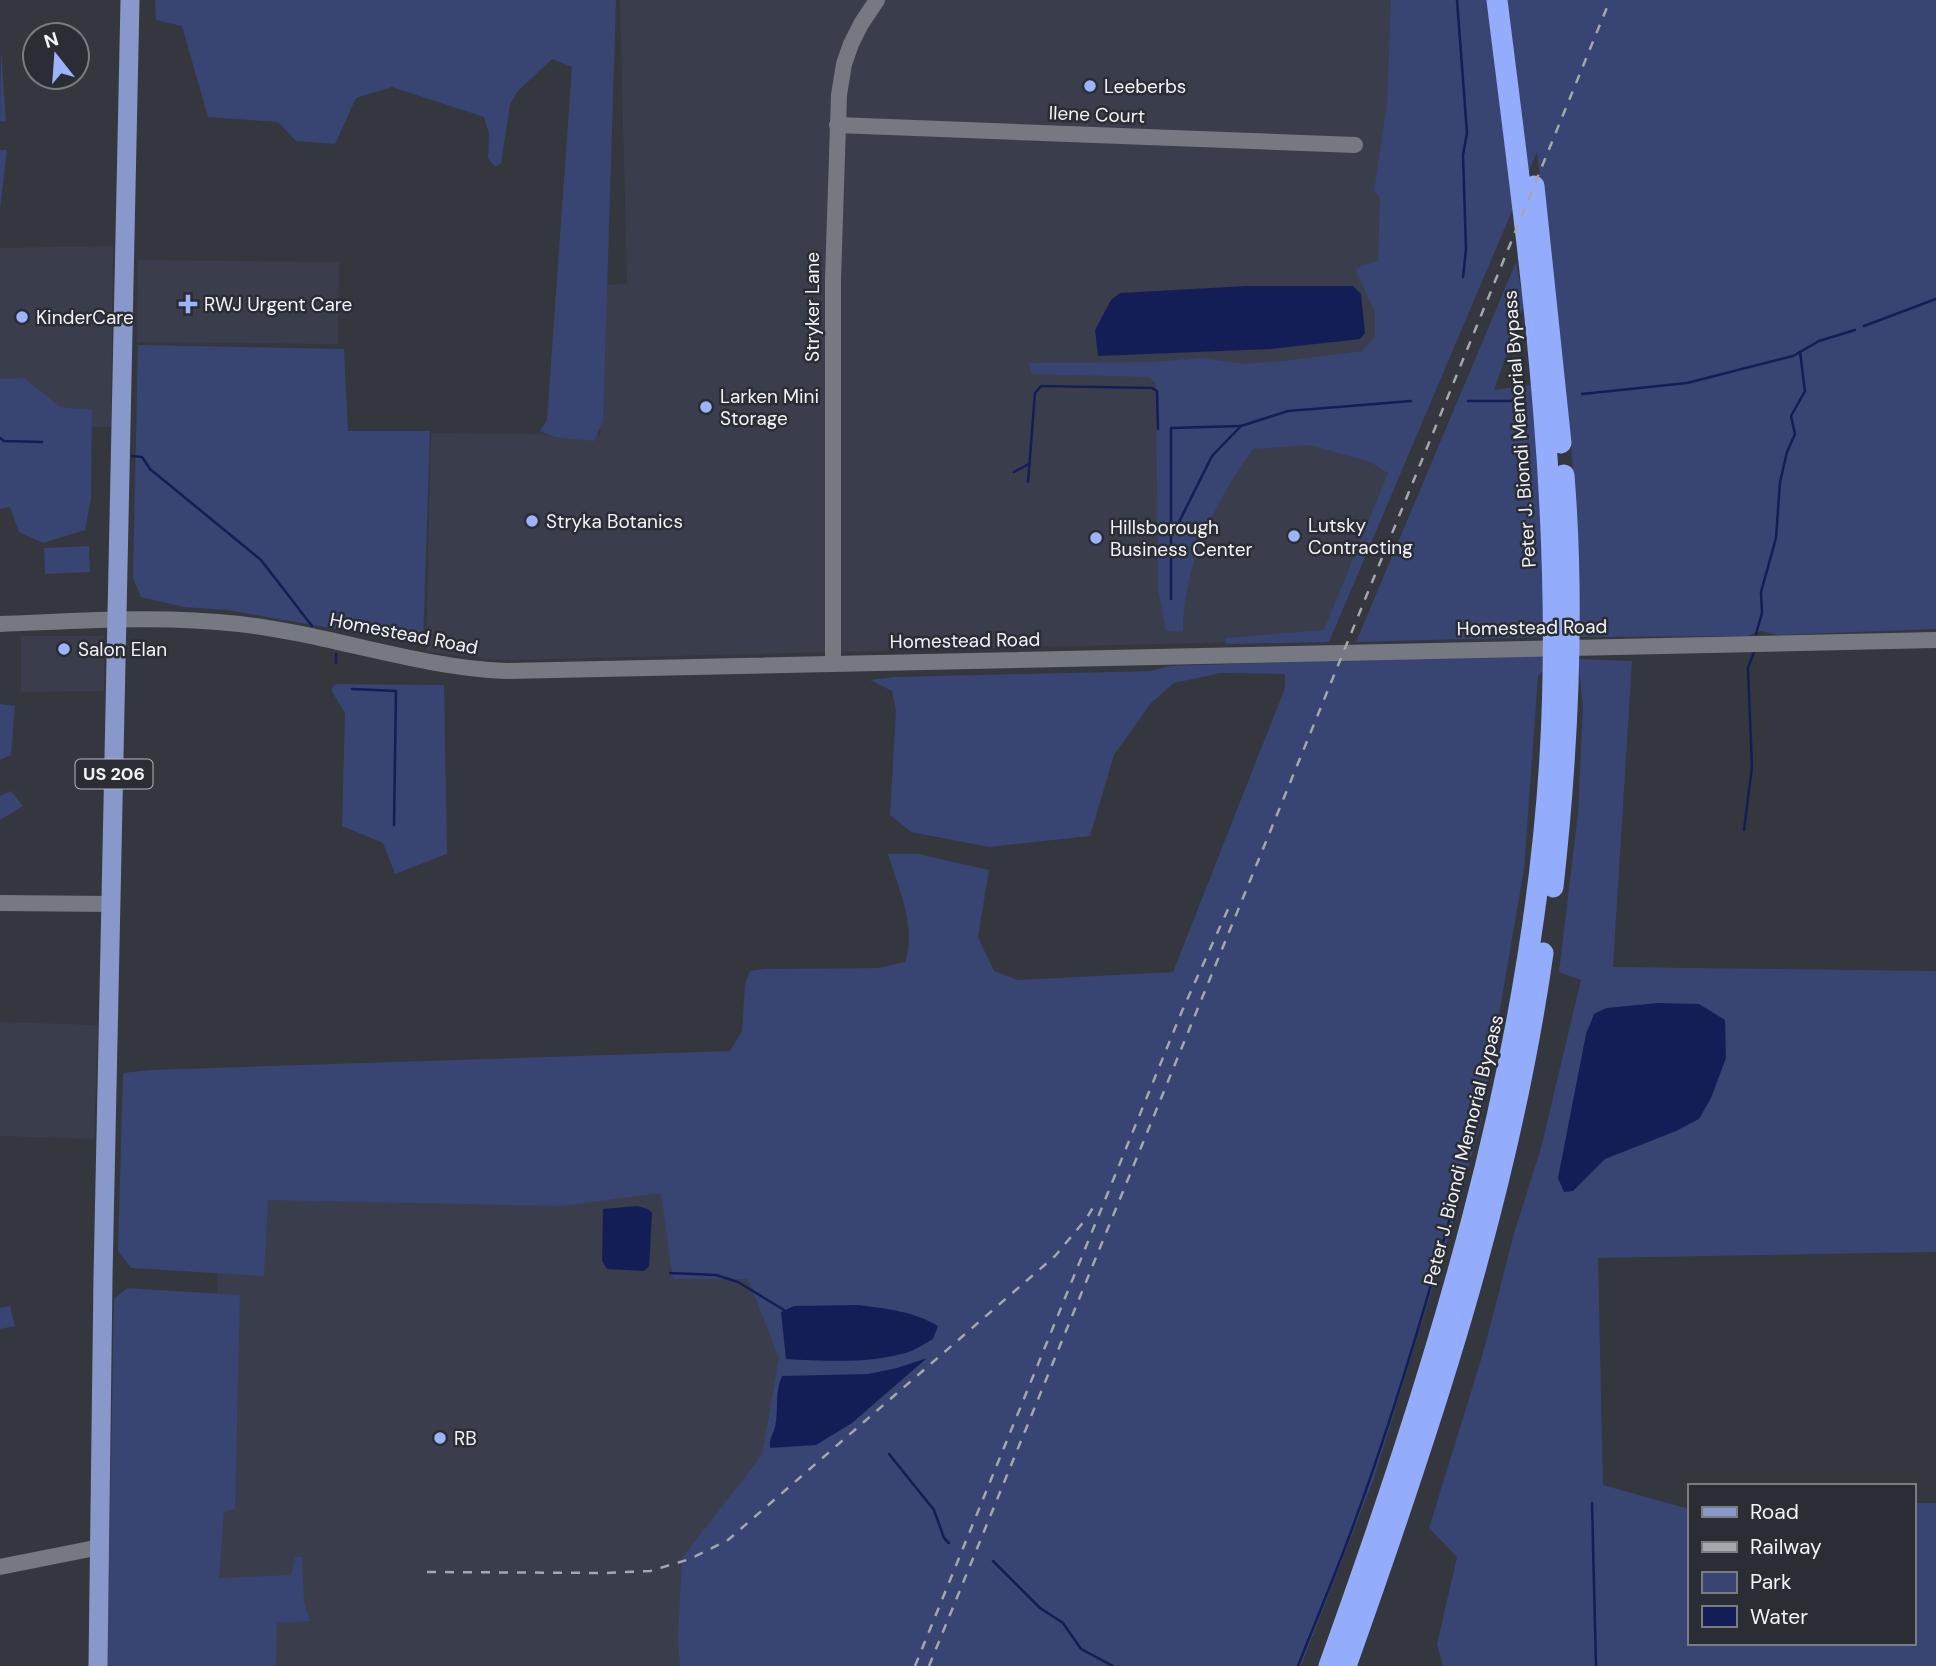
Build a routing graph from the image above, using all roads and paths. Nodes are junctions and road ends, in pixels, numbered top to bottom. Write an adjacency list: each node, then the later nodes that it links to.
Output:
1 (130, 0): 9 (main road, US 206)
2 (877, 0): 6 (street, Stryker Lane)
3 (1497, 0): 5 (highway, Peter J. Biondi Memorial Bypass)
4 (1512, 0): 5 (highway, Peter J. Biondi Memorial Bypass)
5 (1519, 122): 8 (highway, Peter J. Biondi Memorial Bypass); 8 (highway, Peter J. Biondi Memorial Bypass)
6 (837, 125): 7 (street, Ilene Court); 12 (street, Stryker Lane)
7 (1354, 145)
8 (1561, 612): 13 (highway, Peter J. Biondi Memorial Bypass)
9 (117, 620): 10 (street, Homestead Road); 12 (street, Homestead Road); 15 (main road, US 206)
10 (0, 624)
11 (1936, 640): 12 (street, Homestead Road)
12 (833, 664)
13 (1560, 687): 19 (highway, Peter J. Biondi Memorial Bypass); 20 (highway, Peter J. Biondi Memorial Bypass)
14 (0, 903): 15 (street)
15 (111, 904): 16 (main road, US 206)
16 (100, 1547): 17 (street); 18 (main road, US 206)
17 (0, 1567)
18 (98, 1666)
19 (1329, 1666)
20 (1346, 1666)

